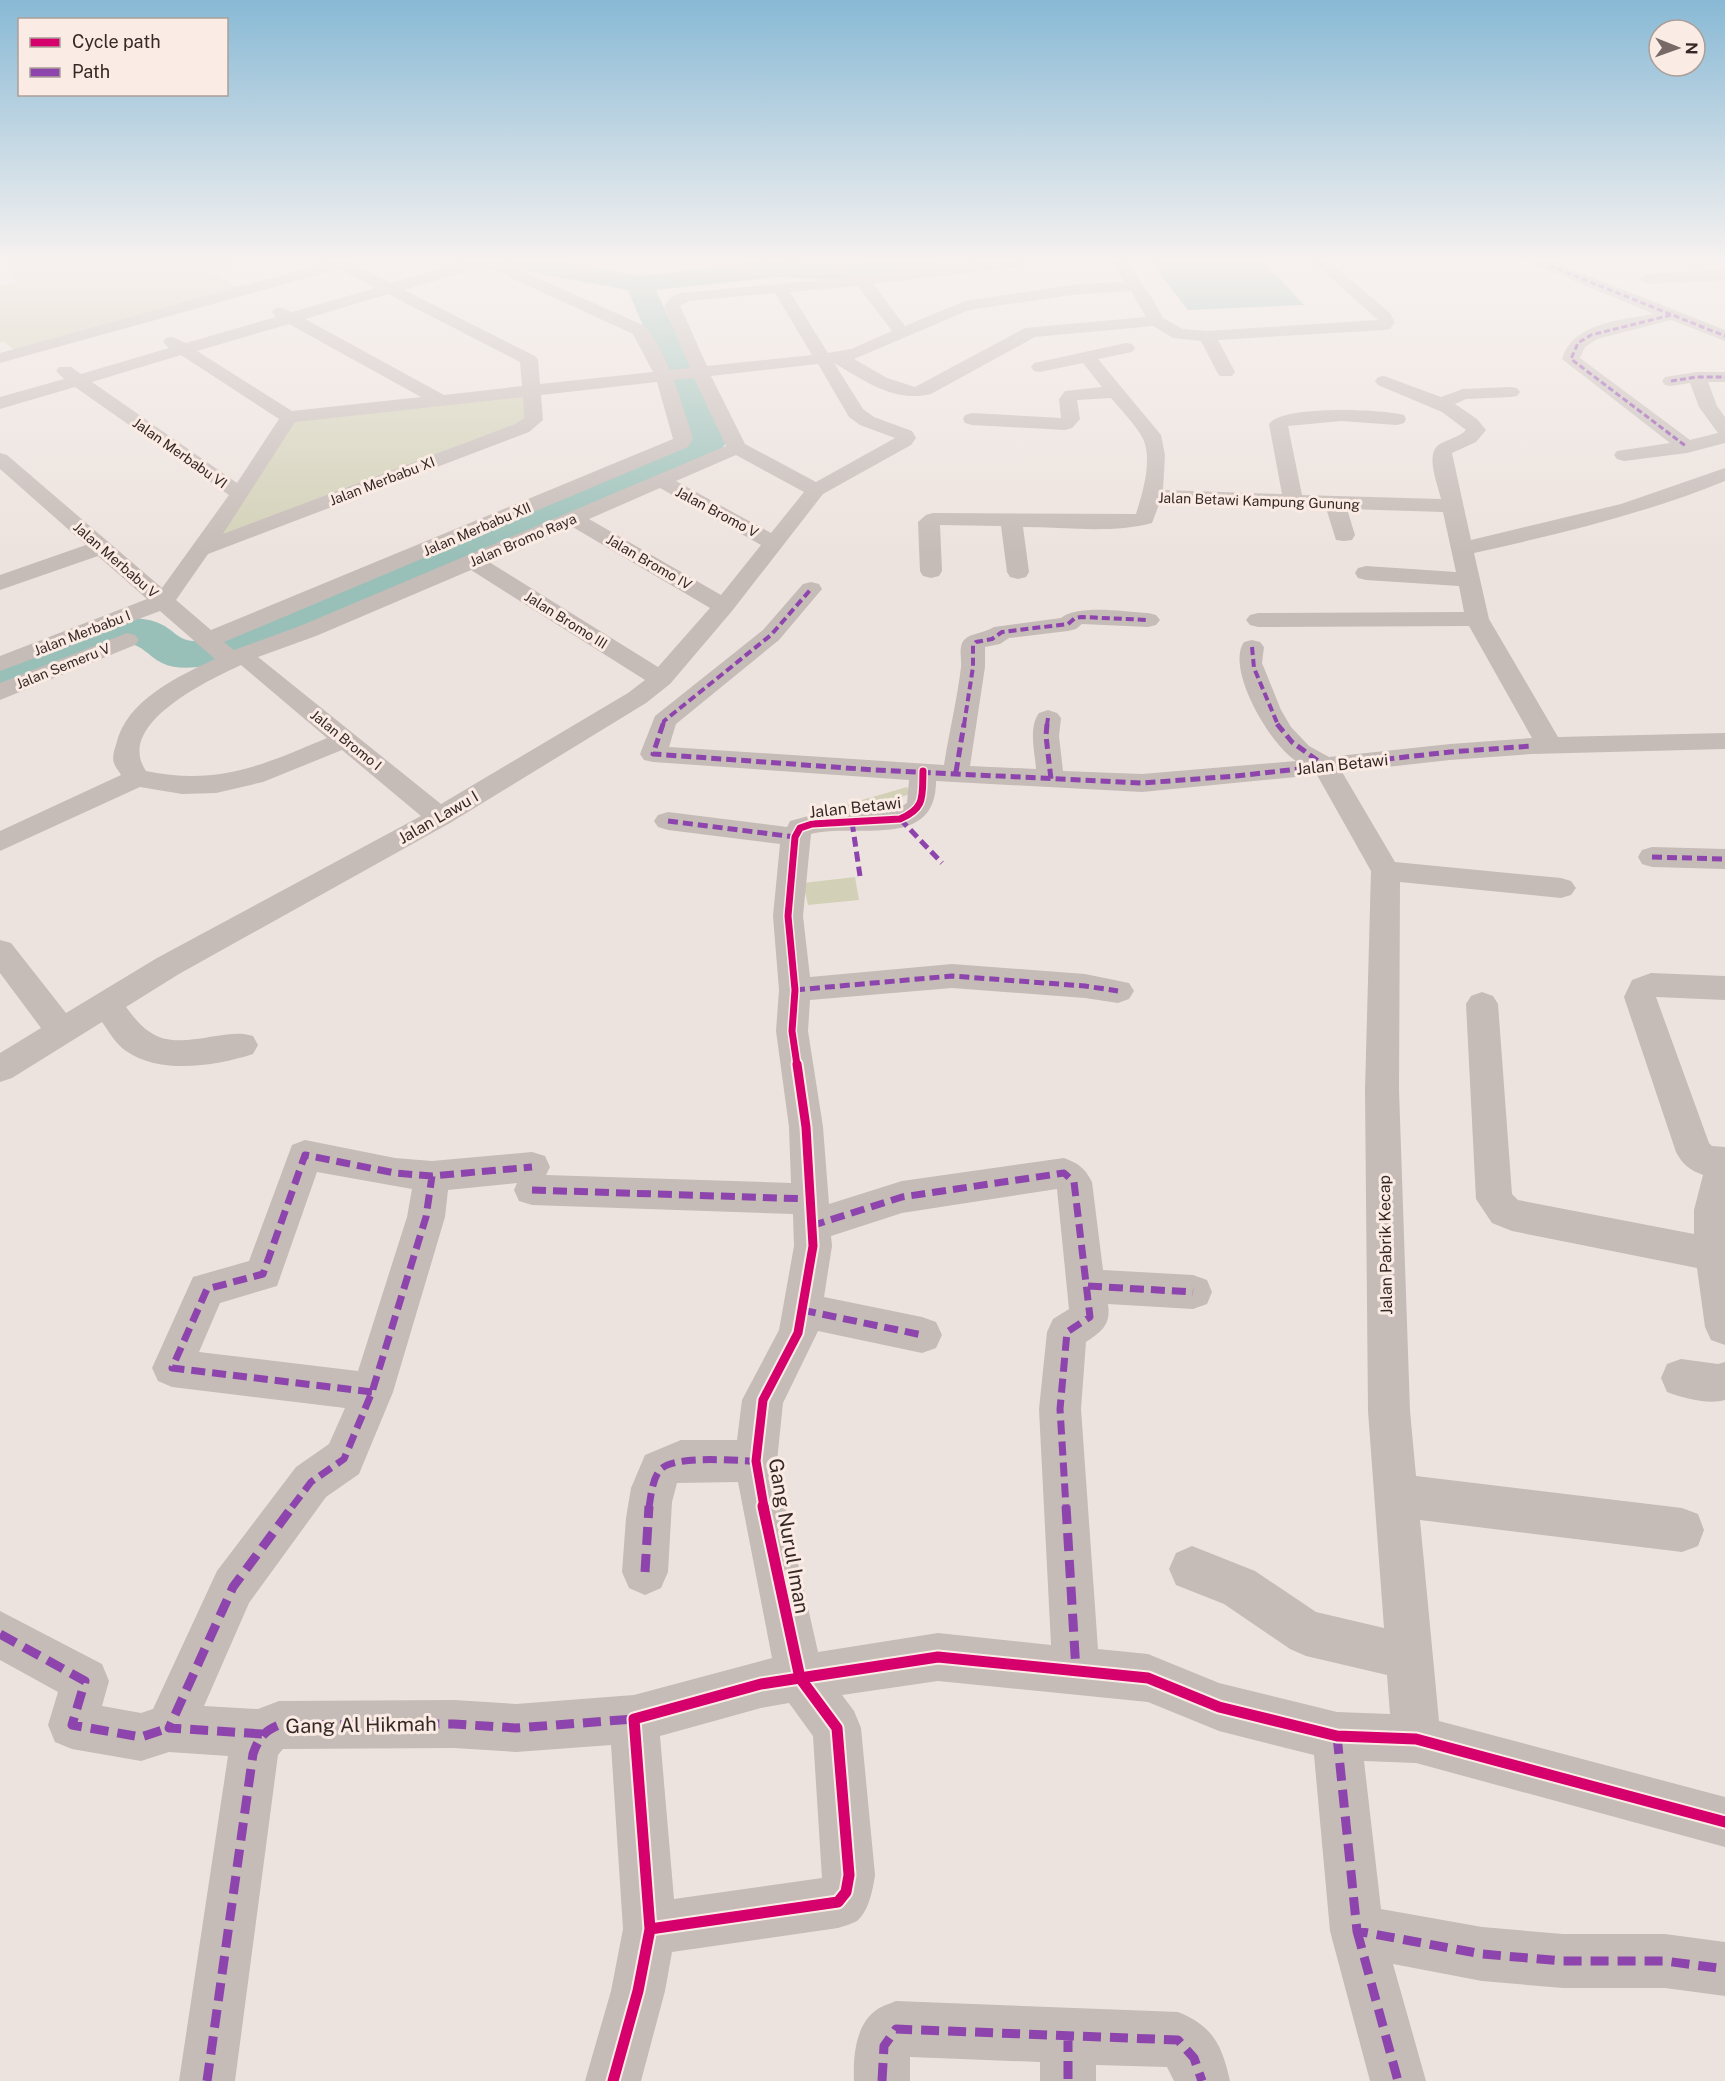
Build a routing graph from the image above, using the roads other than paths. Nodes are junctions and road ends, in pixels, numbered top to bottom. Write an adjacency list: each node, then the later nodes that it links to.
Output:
1 (48, 359): 22 (street, Jalan Merbabu VI)
2 (151, 359): 22 (street)
3 (197, 359): 31 (street)
4 (366, 359): 28 (street)
5 (527, 359): 25 (street)
6 (658, 359): 19 (street, Jalan Merbabu XII)
7 (691, 359): 18 (street)
8 (822, 359): 18 (street)
9 (832, 359): 42 (street)
10 (833, 359): 11 (street)
11 (981, 359)
12 (1077, 359): 16 (street)
13 (1089, 359): 26 (street)
14 (1219, 359): 17 (street)
15 (1571, 359): 36 (street)
16 (1040, 367)
17 (1226, 372)
18 (696, 374): 19 (street); 37 (street)
19 (667, 377): 25 (street); 69 (street, Jalan Merbabu XII)
20 (1697, 377): 21 (street); 24 (street); 34 (street)
21 (1725, 377)
22 (77, 380): 29 (street); 43 (street, Jalan Merbabu VI)
23 (1384, 381): 30 (street)
24 (1671, 381)
25 (533, 391): 28 (street); 53 (street, Jalan Merbabu XI)
26 (1115, 392): 32 (street); 44 (street)
27 (1510, 392): 30 (street)
28 (442, 401): 31 (street)
29 (0, 403)
30 (1438, 405): 47 (street)
31 (289, 417): 43 (street)
32 (972, 419)
33 (1397, 419): 45 (street)
34 (1725, 430)
35 (1725, 437): 36 (street)
36 (1687, 447): 38 (street)
37 (737, 448): 41 (street, Jalan Bromo Raya); 42 (street)
38 (1624, 454)
39 (0, 459): 52 (street, Jalan Merbabu V)
40 (1725, 474): 54 (street)
41 (661, 481): 48 (street, Jalan Bromo Raya); 51 (street, Jalan Bromo V)
42 (816, 490): 51 (street, Jalan Lawu I)
43 (240, 494): 53 (street)
44 (1153, 496): 45 (street, Jalan Betawi Kampung Gunung); 49 (street, Jalan Betawi Kampung Gunung)
45 (1293, 500): 46 (street, Jalan Betawi Kampung Gunung)
46 (1335, 503): 47 (street, Jalan Betawi Kampung Gunung); 50 (street)
47 (1451, 506): 54 (street)
48 (574, 519): 55 (street, Jalan Bromo Raya); 63 (street, Jalan Bromo IV)
49 (1011, 519): 56 (street); 57 (street)
50 (1344, 535)
51 (774, 543): 63 (street, Jalan Lawu I)
52 (101, 547): 60 (street); 62 (street, Jalan Merbabu V)
53 (202, 549): 62 (street)
54 (1461, 549): 59 (street)
55 (472, 561): 69 (street, Jalan Bromo Raya); 71 (street, Jalan Bromo III)
56 (931, 571)
57 (1018, 572)
58 (1365, 573): 59 (street)
59 (1467, 580): 64 (street)
60 (0, 583)
61 (811, 589): 79 (street, Jalan Betawi)
62 (164, 602): 69 (street, Jalan Merbabu V); 70 (street, Jalan Merbabu I)
63 (724, 606): 71 (street, Jalan Lawu I)
64 (1477, 619): 66 (street); 76 (street)
65 (1148, 620): 80 (street)
66 (1258, 620)
67 (127, 640): 72 (street, Jalan Semeru V)
68 (1252, 647): 78 (street)
69 (226, 653): 74 (street, Jalan Bromo I); 77 (street, Jalan Bromo Raya)
70 (0, 664)
71 (661, 679): 82 (street, Jalan Lawu I)
72 (0, 692)
73 (1048, 718): 81 (street)
74 (346, 739): 77 (street); 82 (street, Jalan Bromo I)
75 (1725, 741): 76 (street, Jalan Betawi)
76 (1550, 746): 78 (street, Jalan Betawi)
77 (131, 763): 83 (street); 85 (street)
78 (1325, 766): 81 (street, Jalan Betawi); 89 (street)
79 (923, 771): 80 (street, Jalan Betawi); 86 (street, Jalan Betawi)
80 (956, 772): 81 (street, Jalan Betawi)
81 (1051, 779)
82 (440, 817): 95 (street, Jalan Lawu I)
83 (0, 819)
84 (668, 821): 86 (street)
85 (0, 842)
86 (794, 855): 93 (street, Gang Nurul Iman)
87 (1652, 857): 88 (street)
88 (1725, 859)
89 (1386, 871): 90 (street); 114 (street, Jalan Pabrik Kecap)
90 (1561, 888)
91 (0, 951): 97 (street)
92 (1725, 988): 100 (street)
93 (795, 990): 94 (street); 103 (street, Gang Nurul Iman)
94 (1118, 991)
95 (106, 1004): 97 (street, Jalan Lawu I); 98 (street)
96 (1482, 1004): 104 (street)
97 (62, 1031): 99 (street, Jalan Lawu I)
98 (241, 1045)
99 (0, 1070)
100 (1725, 1162)
101 (1725, 1175): 104 (street)
102 (432, 1176): 103 (street); 112 (street); 112 (street)
103 (811, 1213): 105 (street); 107 (street, Gang Nurul Iman)
104 (1715, 1255): 108 (street)
105 (1088, 1286): 106 (street); 120 (street)
106 (1193, 1292)
107 (802, 1310): 109 (street); 113 (street, Gang Nurul Iman)
108 (1725, 1327)
109 (922, 1335)
110 (1681, 1378): 111 (street)
111 (1725, 1381)
112 (372, 1392): 123 (street)
113 (756, 1461): 117 (street); 121 (street, Gang Nurul Iman)
114 (1396, 1494): 115 (street); 119 (street, Jalan Pabrik Kecap)
115 (1682, 1530)
116 (1192, 1569): 119 (street)
117 (645, 1572)
118 (0, 1634): 123 (street)
119 (1409, 1657): 126 (street, Jalan Pabrik Kecap)
120 (1076, 1671): 121 (street); 125 (street)
121 (800, 1678): 122 (street); 128 (street)
122 (634, 1719): 124 (street, Gang Al Hikmah); 128 (street)
123 (169, 1728): 124 (street)
124 (262, 1734): 132 (street, Gang Al Hikmah)
125 (1337, 1736): 126 (street); 129 (street)
126 (1416, 1739): 127 (street)
127 (1725, 1822)
128 (650, 1929): 133 (street)
129 (1357, 1931): 130 (street); 136 (street)
130 (1725, 1969)
131 (1068, 2058): 134 (street); 135 (street)
132 (207, 2081)
133 (613, 2081)
134 (882, 2081)
135 (1202, 2081)
136 (1398, 2081)

